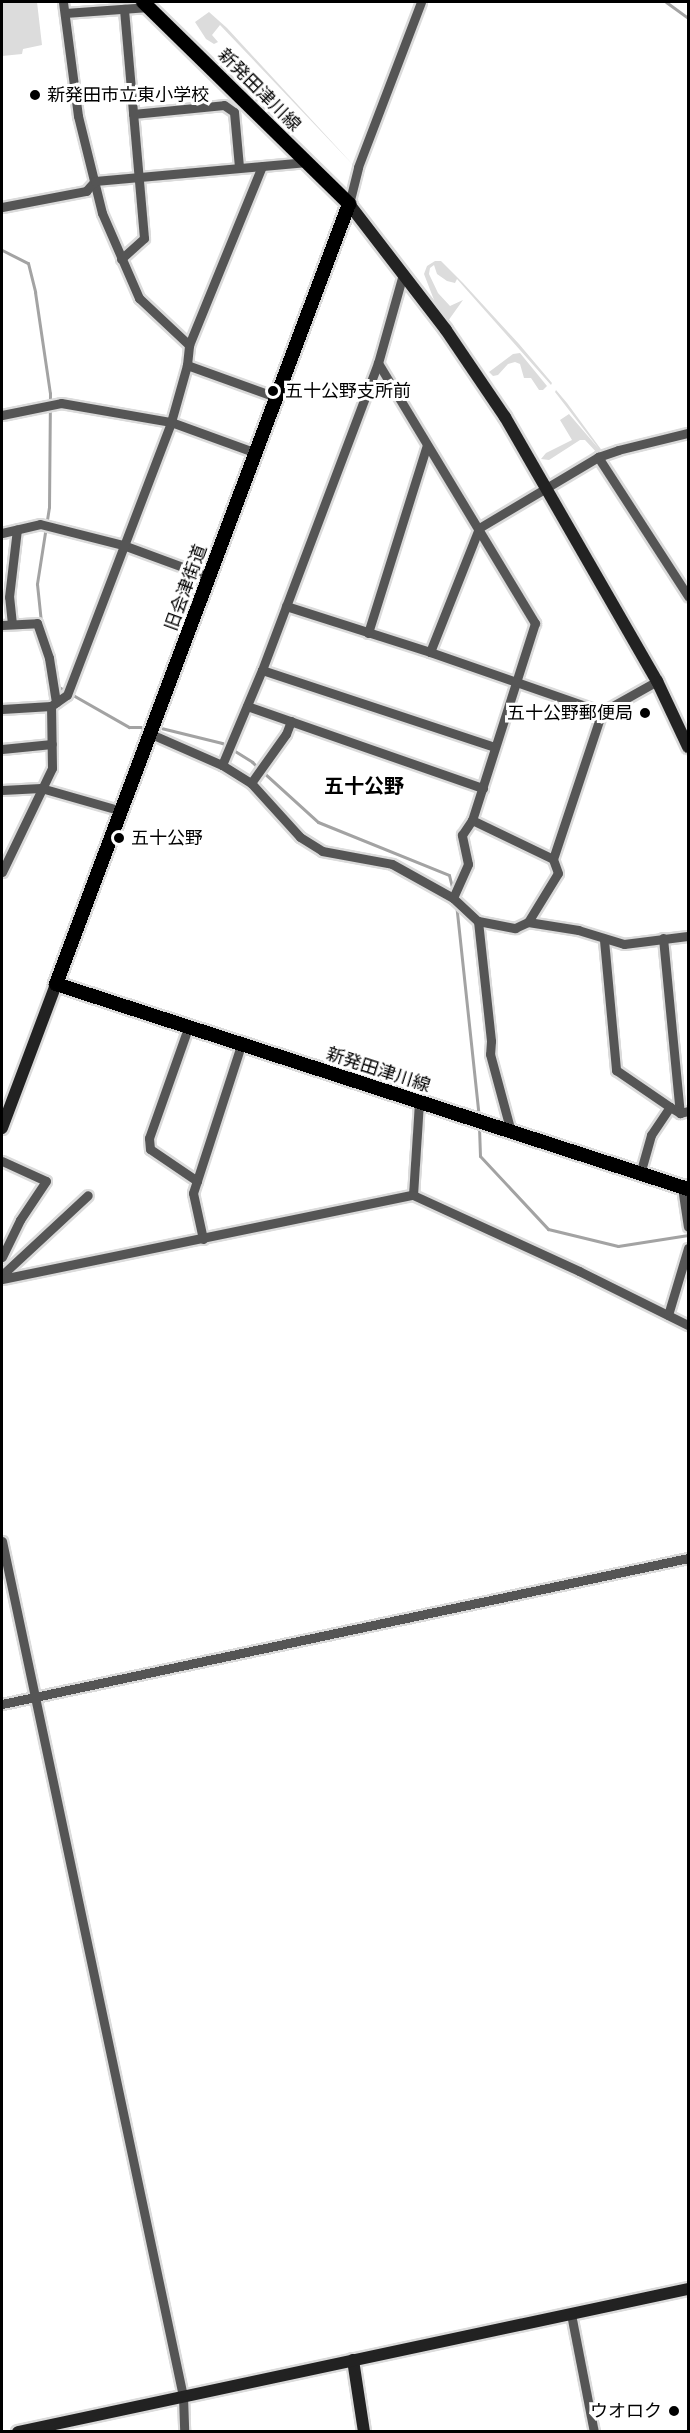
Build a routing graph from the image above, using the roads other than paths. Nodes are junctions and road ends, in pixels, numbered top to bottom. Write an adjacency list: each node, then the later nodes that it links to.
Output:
1 (63, 2): 5 (street)
2 (421, 2): 14 (street)
3 (146, 4): 4 (street); 6 (main road, 新発田津川線)
4 (124, 9): 5 (street); 8 (street)
5 (64, 13): 13 (street)
6 (247, 104): 7 (street); 9 (main road, 新発田津川線)
7 (224, 105): 8 (street); 10 (street)
8 (133, 114): 12 (street)
9 (307, 162): 11 (street); 14 (main road, 新発田津川線)
10 (239, 166): 11 (street); 12 (street)
11 (262, 166): 18 (street)
12 (138, 175): 13 (street); 16 (street)
13 (95, 181): 15 (street); 16 (street)
14 (349, 204): 17 (street); 21 (main road, 旧会津街道)
15 (2, 207)
16 (121, 259): 18 (street)
17 (403, 274): 19 (street); 28 (street)
18 (189, 345): 20 (street)
19 (378, 363): 25 (street); 35 (street)
20 (188, 366): 21 (street); 23 (street)
21 (276, 397): 26 (main road, 旧会津街道)
22 (2, 415): 23 (street)
23 (171, 422): 26 (street); 32 (street)
24 (688, 433): 27 (street)
25 (427, 445): 29 (street); 38 (street)
26 (256, 453): 33 (main road, 旧会津街道)
27 (598, 457): 28 (street); 34 (street)
28 (545, 487): 29 (street); 41 (street)
29 (478, 528): 39 (street); 42 (street)
30 (17, 529): 31 (street); 32 (street); 36 (street)
31 (2, 533)
32 (123, 545): 33 (street); 43 (street)
33 (210, 577): 48 (main road, 旧会津街道)
34 (688, 596)
35 (286, 606): 38 (street); 40 (street)
36 (12, 624): 37 (street); 43 (street)
37 (2, 625)
38 (368, 633): 39 (street)
39 (430, 652): 42 (street)
40 (262, 670): 44 (street); 50 (street)
41 (657, 681): 46 (street); 51 (street)
42 (517, 682): 46 (street); 50 (street)
43 (54, 704): 45 (street); 49 (street)
44 (247, 706): 47 (street); 53 (street)
45 (2, 709)
46 (602, 712): 60 (street)
47 (291, 721): 54 (street); 56 (street)
48 (151, 734): 53 (street); 58 (main road, 旧会津街道)
49 (52, 744): 52 (street); 55 (street)
50 (495, 747): 56 (street)
51 (688, 747)
52 (2, 749)
53 (222, 765): 54 (street)
54 (251, 783): 62 (street)
55 (41, 788): 57 (street); 58 (street); 61 (street)
56 (483, 788): 59 (street)
57 (2, 790)
58 (122, 811): 68 (main road, 旧会津街道)
59 (472, 820): 60 (street); 62 (street)
60 (553, 859): 64 (street)
61 (2, 872)
62 (453, 898): 63 (street)
63 (478, 921): 64 (street); 76 (street)
64 (528, 922): 67 (street)
65 (688, 936): 66 (street)
66 (663, 938): 67 (street); 74 (street)
67 (604, 940): 73 (street)
68 (56, 984): 69 (main road, 新発田津川線); 71 (street)
69 (188, 1028): 70 (main road, 新発田津川線); 79 (street)
70 (241, 1045): 72 (main road, 新発田津川線); 79 (street)
71 (6, 1101): 75 (street)
72 (419, 1102): 76 (main road, 新発田津川線); 82 (street)
73 (670, 1107): 74 (street); 78 (street)
74 (684, 1112)
75 (2, 1128)
76 (511, 1132): 78 (main road, 新発田津川線)
77 (2, 1161): 86 (street)
78 (640, 1174): 80 (main road, 新発田津川線)
79 (196, 1181): 84 (street)
80 (685, 1188): 83 (street)
81 (88, 1195): 87 (street)
82 (413, 1195): 84 (street); 88 (street)
83 (688, 1227)
84 (202, 1239): 87 (street)
85 (688, 1248): 88 (street)
86 (2, 1257)
87 (2, 1277)
88 (668, 1315): 89 (street)
89 (688, 1325)
90 (2, 1541): 92 (street)
91 (688, 1558): 92 (street)
92 (35, 1696): 93 (street); 97 (street)
93 (2, 1704)
94 (688, 2289): 95 (street)
95 (571, 2314): 96 (street); 101 (street)
96 (352, 2360): 97 (street); 100 (street)
97 (183, 2396): 98 (street); 99 (street)
98 (18, 2432)
99 (184, 2432)
100 (364, 2432)
101 (594, 2432)

